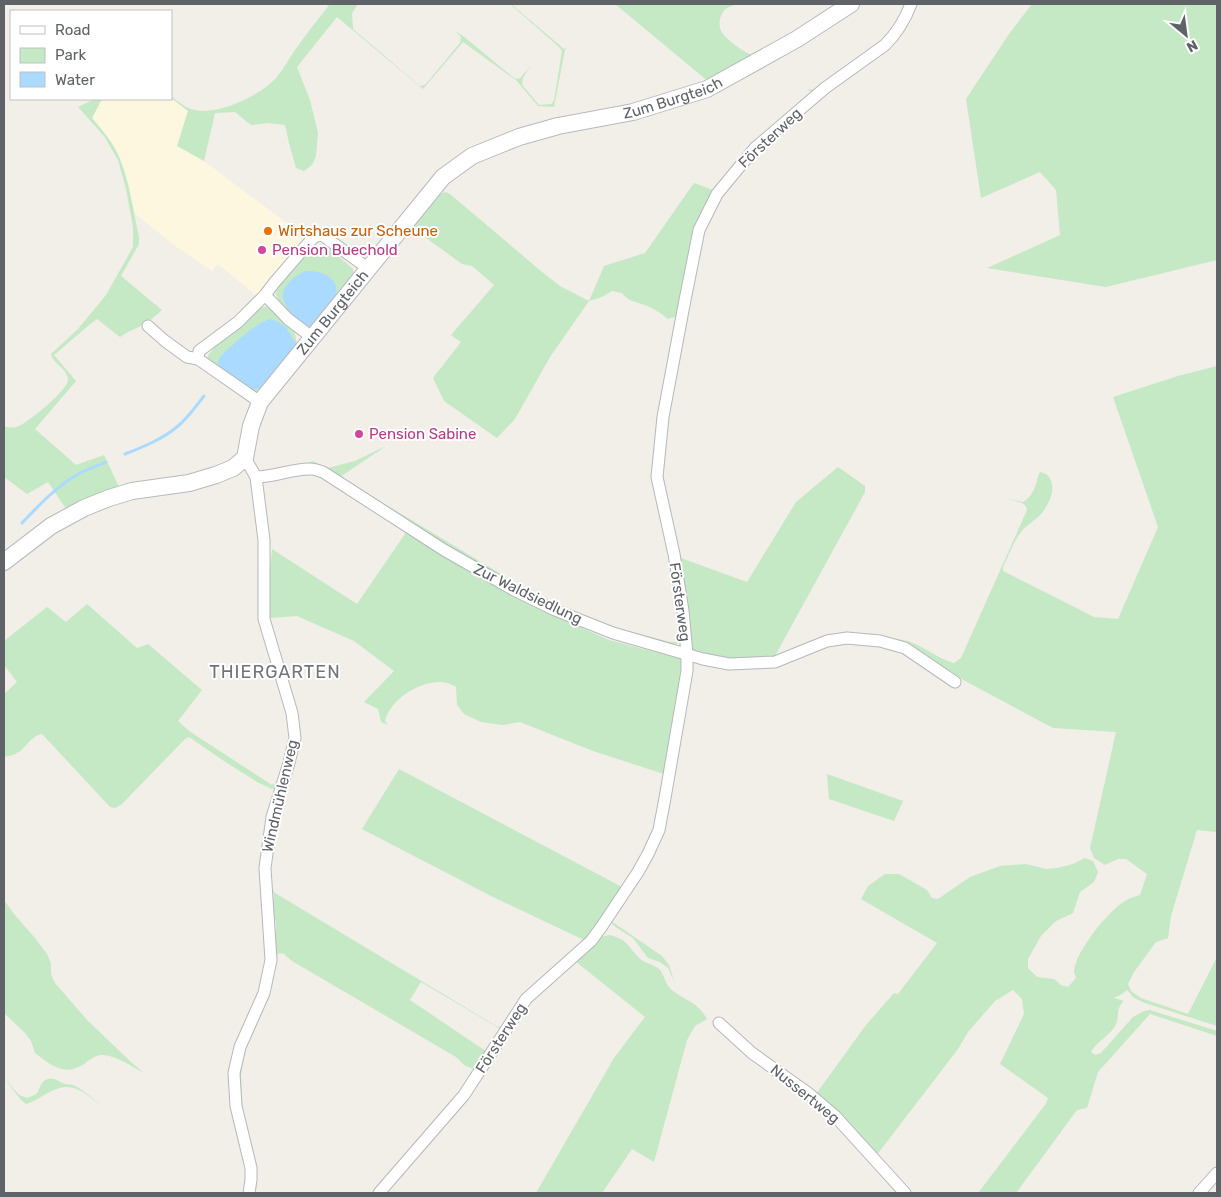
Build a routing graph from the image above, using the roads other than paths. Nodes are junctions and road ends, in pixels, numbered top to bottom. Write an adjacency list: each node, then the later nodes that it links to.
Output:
1 (850, 4): 3 (street, Zum Burgteich)
2 (911, 4): 12 (street, Försterweg)
3 (369, 269): 4 (street); 6 (street, Zum Burgteich)
4 (265, 295): 6 (street); 7 (street)
5 (148, 326): 7 (street)
6 (313, 338): 8 (street, Zum Burgteich)
7 (198, 359): 8 (street)
8 (260, 402): 9 (street, Zum Burgteich)
9 (245, 458): 10 (street, Windmühlenweg); 11 (street)
10 (256, 477): 12 (street, Zur Waldsiedlung); 17 (street, Windmühlenweg)
11 (4, 562)
12 (687, 654): 13 (street, Zur Waldsiedlung); 16 (street, Försterweg)
13 (956, 682)
14 (719, 1023): 18 (street, Nussertweg)
15 (1217, 1173): 19 (street)
16 (383, 1192)
17 (249, 1193)
18 (905, 1193)
19 (1199, 1193)

